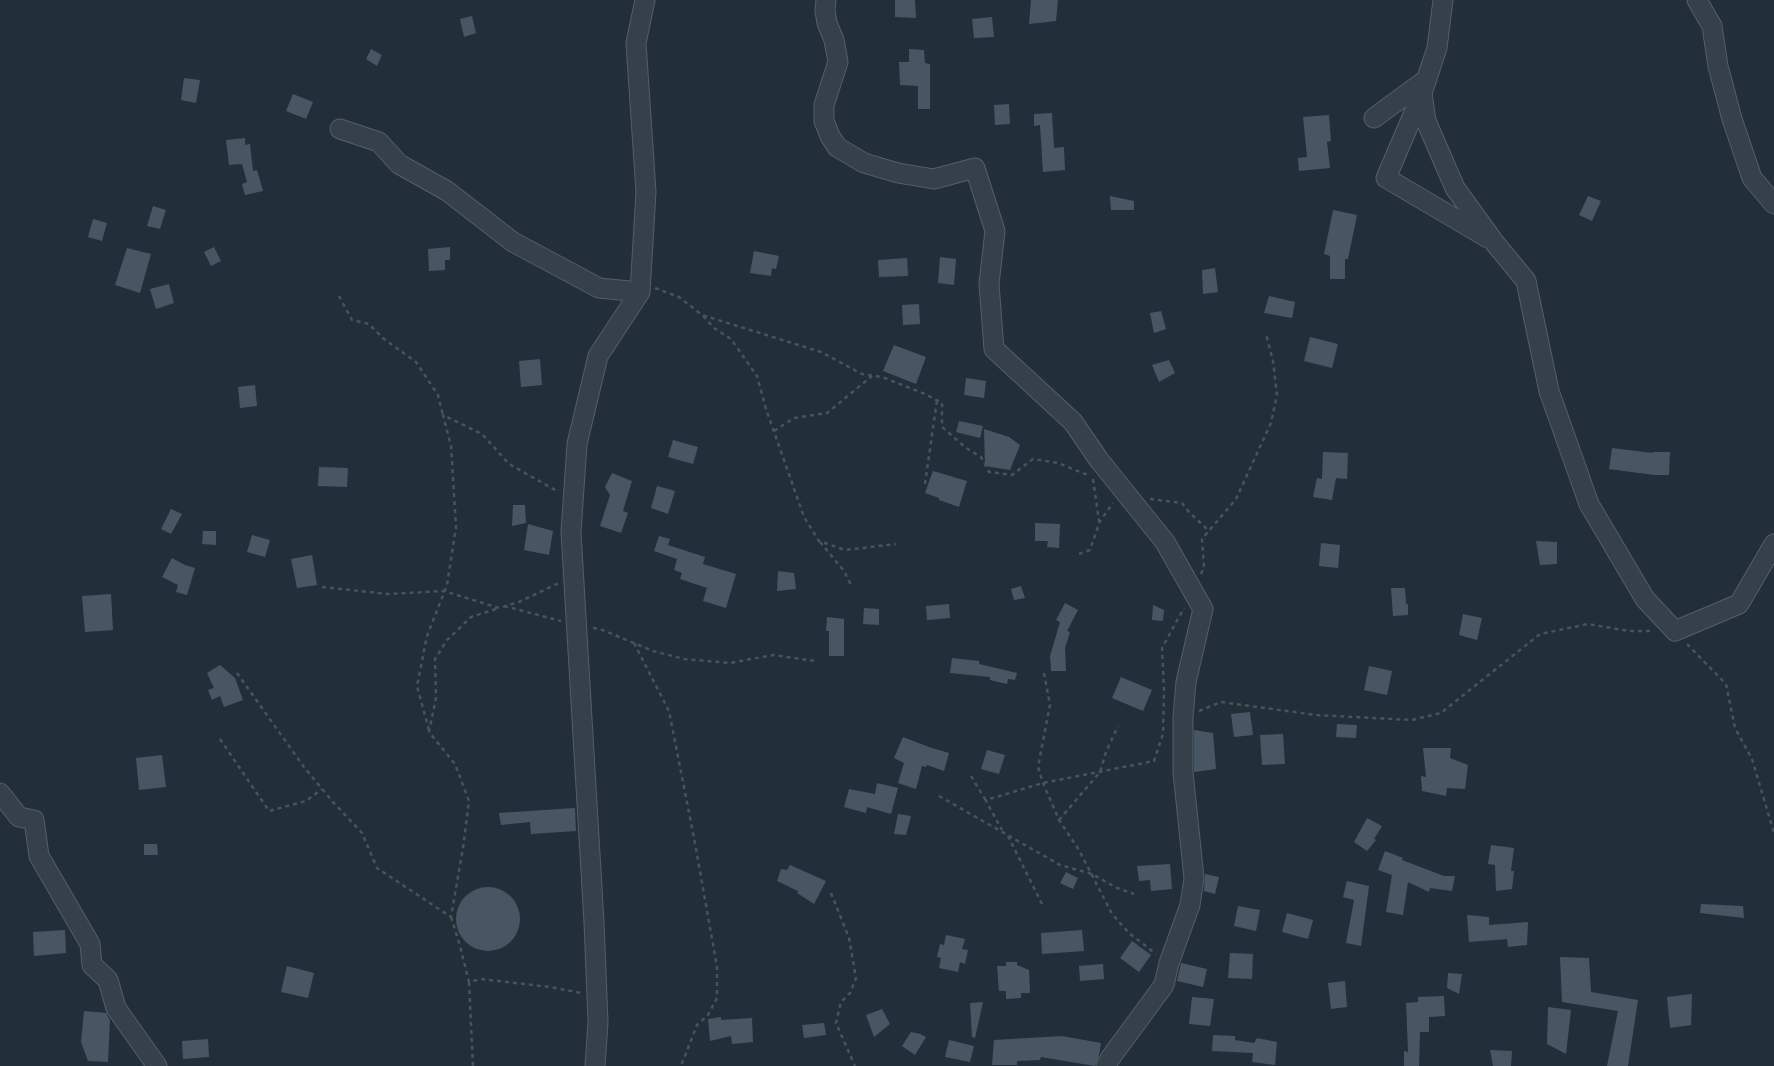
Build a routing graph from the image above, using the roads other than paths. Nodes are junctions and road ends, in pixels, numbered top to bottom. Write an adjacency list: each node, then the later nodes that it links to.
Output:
1 (645, 0): 10 (street)
2 (826, 0): 15 (street)
3 (1443, 0): 5 (street)
4 (1697, 0): 8 (street)
5 (1425, 86): 6 (street); 9 (street); 9 (street)
6 (1374, 118)
7 (340, 129): 10 (street)
8 (1774, 204)
9 (1494, 242): 11 (street)
10 (640, 292): 14 (street)
11 (1774, 544)
12 (0, 793): 13 (street)
13 (157, 1066)
14 (596, 1066)
15 (1106, 1066)

